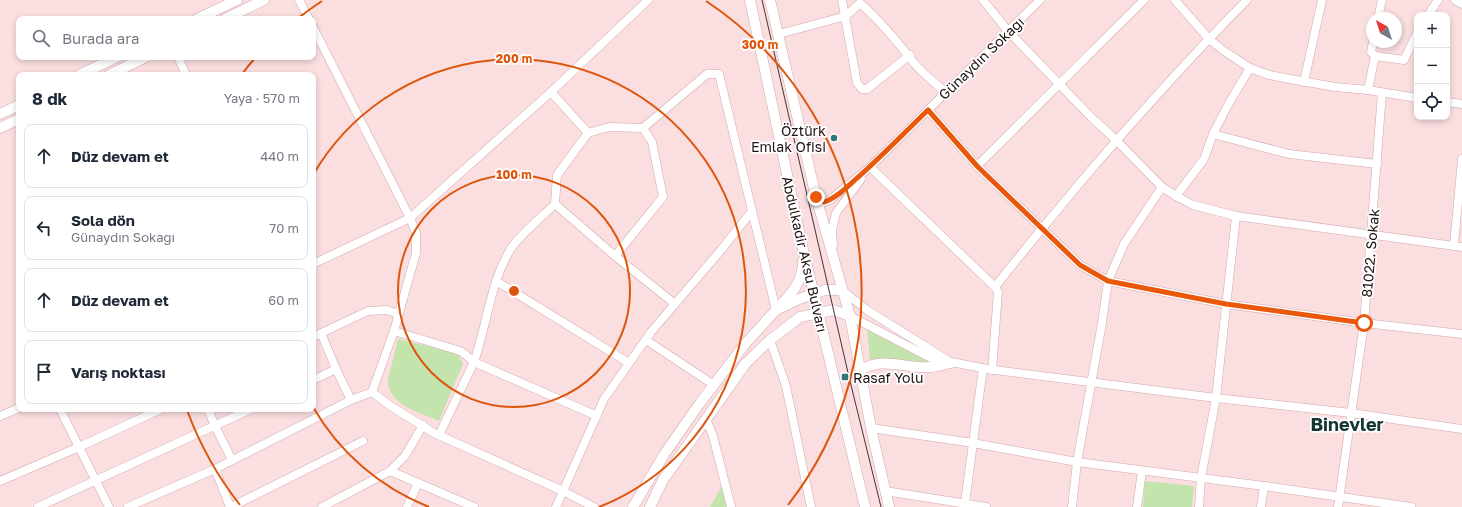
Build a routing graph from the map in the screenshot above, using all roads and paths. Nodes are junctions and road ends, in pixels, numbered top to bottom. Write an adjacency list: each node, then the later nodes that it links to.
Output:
1 (237, 0): 21 (main road)
2 (264, 0): 22 (main road)
3 (299, 0): 23 (street)
4 (648, 0): 43 (street)
5 (750, 0): 71 (main road, Abdulkadir Aksu Bulvarı)
6 (770, 0): 27 (main road)
7 (842, 0): 24 (street)
8 (983, 0): 25 (street)
9 (1040, 0): 25 (street, Günaydın Sokağı)
10 (1144, 0): 41 (street)
11 (1175, 0): 28 (street)
12 (1247, 0): 28 (street)
13 (1322, 0): 40 (street)
14 (1382, 0): 19 (street)
15 (1438, 0): 20 (street)
16 (1455, 0): 18 (street)
17 (862, 1): 24 (street); 31 (street)
18 (1462, 4)
19 (1379, 12)
20 (1430, 12)
21 (203, 16)
22 (231, 16)
23 (307, 16)
24 (846, 16): 27 (street); 31 (street)
25 (1008, 31): 41 (street); 44 (street, Günaydın Sokağı)
26 (316, 33): 68 (street)
27 (779, 34): 64 (main road)
28 (1209, 39): 36 (street); 57 (street)
29 (1414, 39): 32 (street)
30 (1372, 48): 32 (street)
31 (910, 55): 44 (street)
32 (1375, 56): 42 (street)
33 (111, 60): 37 (main road)
34 (140, 60): 38 (main road)
35 (179, 60): 39 (street)
36 (1250, 68): 40 (street); 56 (street)
37 (85, 72)
38 (115, 72)
39 (185, 72)
40 (1304, 82): 42 (street)
41 (1060, 85): 57 (street); 60 (street)
42 (1368, 90): 45 (street)
43 (551, 92): 55 (street); 68 (street)
44 (946, 93): 50 (street, Günaydın Sokağı)
45 (1382, 93): 46 (street); 59 (street, 81022. Sokak)
46 (1414, 98)
47 (1450, 102): 48 (street)
48 (1462, 104)
49 (16, 106): 51 (main road)
50 (928, 110): 60 (street); 61 (street, Günaydın Sokağı)
51 (0, 114)
52 (16, 120): 53 (main road)
53 (0, 128)
54 (643, 128): 55 (street); 66 (street); 73 (street)
55 (588, 133): 65 (street)
56 (1213, 134): 59 (street); 63 (street)
57 (1116, 140): 62 (street); 69 (street)
58 (1462, 159): 72 (street)
59 (1377, 164): 70 (street, 81022. Sokak)
60 (977, 166): 69 (street)
61 (870, 167): 64 (street); 74 (street); 78 (street)
62 (1162, 187): 63 (street); 76 (street)
63 (1176, 196): 67 (street)
64 (816, 197): 74 (main road)
65 (555, 204): 73 (street); 77 (street)
66 (752, 211): 81 (street); 83 (street)
67 (1236, 216): 70 (street); 82 (street)
68 (410, 218): 75 (street); 85 (street)
69 (1042, 228): 76 (street); 78 (street)
70 (1371, 235): 72 (street); 87 (street, 81022. Sokak)
71 (802, 246): 80 (main road, Abdulkadir Aksu Bulvarı); 83 (main road)
72 (1458, 246)
73 (615, 256): 81 (street)
74 (833, 257): 79 (main road)
75 (316, 263)
76 (1108, 281): 82 (street); 101 (street)
77 (496, 282): 93 (street); 95 (street)
78 (995, 287): 99 (street)
79 (842, 290): 80 (main road); 86 (main road); 94 (street)
80 (814, 294): 83 (main road); 84 (main road, Abdulkadir Aksu Bulvarı)
81 (675, 304): 91 (street)
82 (1226, 304): 87 (street); 104 (street)
83 (776, 310): 102 (main road)
84 (818, 312): 86 (main road); 92 (main road); 150 (main road, Abdulkadir Aksu Bulvarı)
85 (398, 314): 88 (street); 90 (street)
86 (850, 316): 94 (street); 98 (main road)
87 (1364, 323): 89 (street); 111 (street, 81022. Sokak)
88 (394, 331): 93 (street); 103 (street)
89 (1462, 334)
90 (317, 335): 97 (street)
91 (646, 340): 95 (street); 102 (street)
92 (770, 340): 114 (main road); 149 (street)
93 (474, 362): 113 (street); 119 (street)
94 (951, 362): 96 (street); 98 (main road)
95 (629, 363): 113 (street)
96 (982, 368): 99 (street); 121 (street)
97 (336, 369): 100 (street); 105 (street)
98 (861, 370): 117 (main road)
99 (992, 370): 101 (street)
100 (316, 379)
101 (1091, 383): 104 (street); 124 (street)
102 (714, 385): 146 (main road)
103 (372, 392): 105 (street); 115 (street)
104 (1216, 398): 111 (street); 128 (street)
105 (351, 400): 123 (street)
106 (16, 409): 112 (street)
107 (62, 412): 122 (street)
108 (155, 412): 122 (street)
109 (209, 412): 116 (street)
110 (245, 412): 116 (street)
111 (1351, 413): 118 (street); 135 (street, 81022. Sokak)
112 (0, 416)
113 (597, 416): 133 (street)
114 (706, 419): 147 (main road); 148 (street)
115 (423, 425): 119 (street); 126 (street)
116 (215, 426): 123 (street); 130 (street)
117 (871, 428): 121 (street); 134 (main road)
118 (1462, 429)
119 (439, 435): 133 (street)
120 (363, 441): 140 (street)
121 (973, 443): 124 (street); 136 (street)
122 (79, 447): 129 (street); 130 (street)
123 (232, 460): 125 (street)
124 (1077, 462): 127 (street); 153 (street)
125 (215, 469): 139 (street); 140 (street)
126 (390, 471): 131 (street); 141 (street)
127 (1142, 471): 128 (street); 154 (street)
128 (1201, 478): 132 (street); 155 (street)
129 (0, 481)
130 (95, 481): 137 (street); 138 (street)
131 (418, 483): 142 (street); 143 (street)
132 (1264, 486): 135 (street); 156 (street)
133 (563, 491): 144 (street); 145 (street)
134 (885, 491): 136 (street); 151 (main road)
135 (1339, 497): 157 (street, 81022. Sokak); 158 (street)
136 (965, 503): 152 (street)
137 (38, 507)
138 (109, 507)
139 (128, 507)
140 (231, 507)
141 (322, 507)
142 (407, 507)
143 (474, 507)
144 (556, 507)
145 (594, 507)
146 (634, 507)
147 (650, 507)
148 (731, 507)
149 (811, 507)
150 (865, 507)
151 (889, 507)
152 (986, 507)
153 (1072, 507)
154 (1137, 507)
155 (1199, 507)
156 (1261, 507)
157 (1338, 507)
158 (1411, 507)

